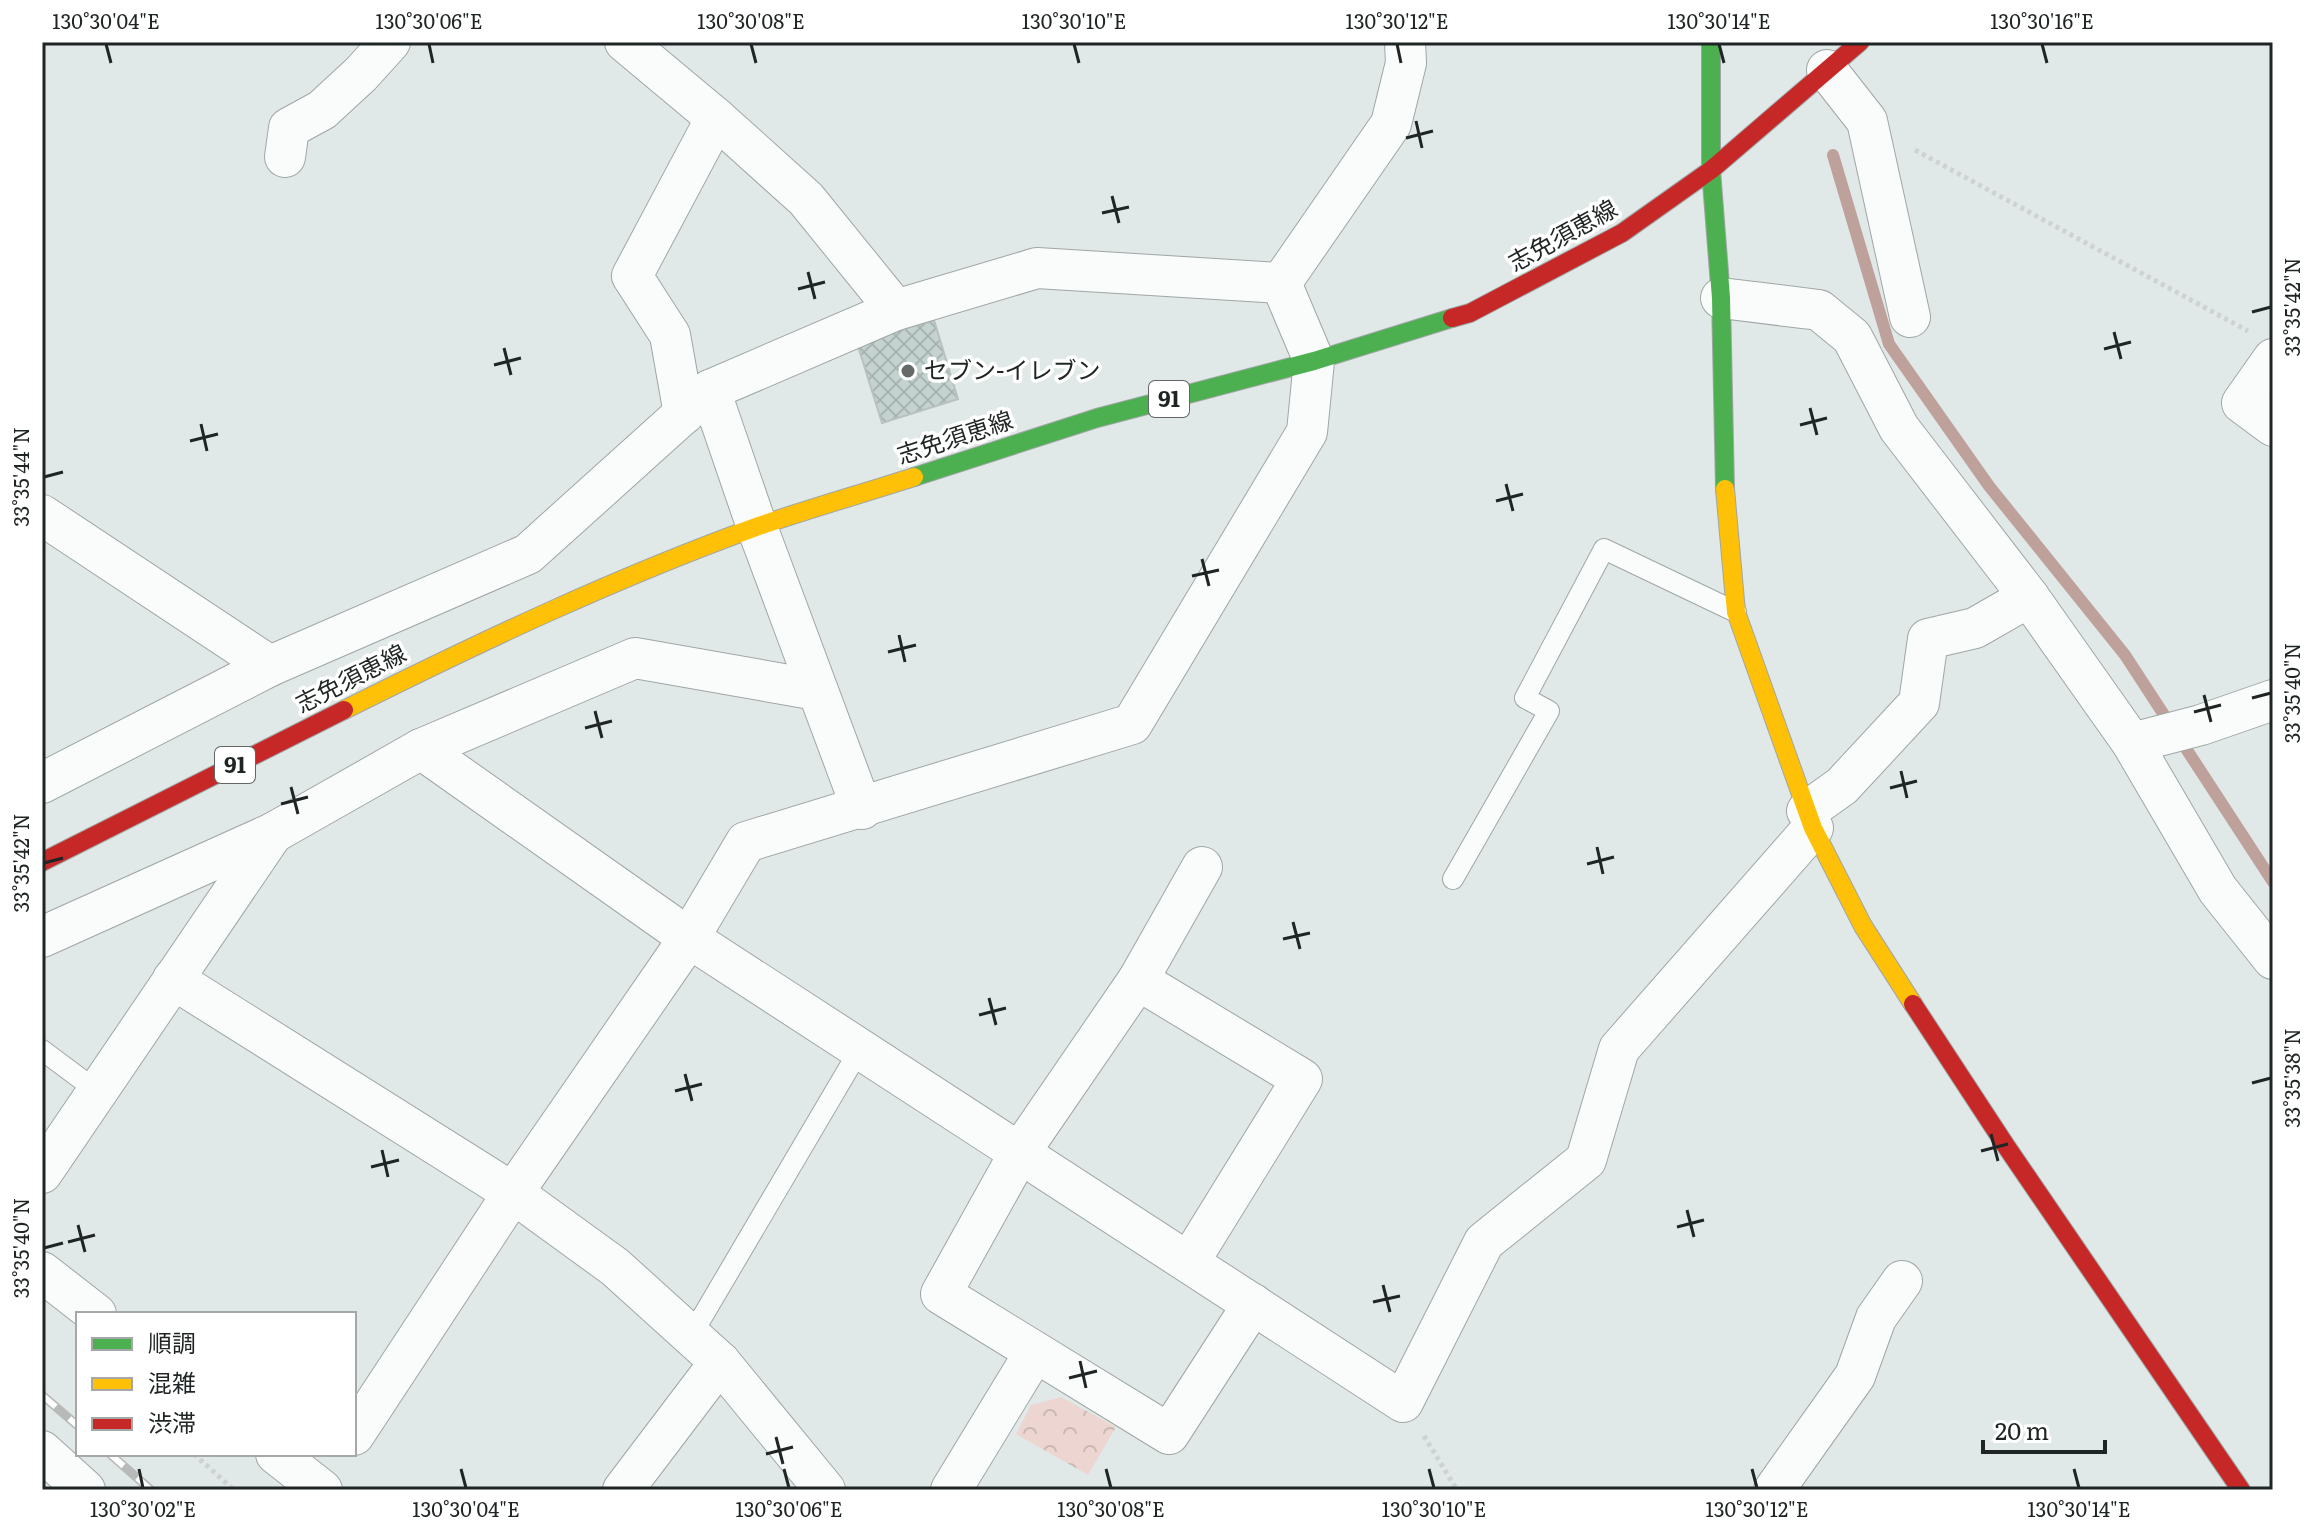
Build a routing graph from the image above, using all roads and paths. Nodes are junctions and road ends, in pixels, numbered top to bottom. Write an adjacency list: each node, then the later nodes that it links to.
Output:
1 (390, 42): 9 (street)
2 (625, 42): 7 (street)
3 (1405, 42): 11 (street)
4 (1711, 42): 10 (main road)
5 (1860, 42): 6 (main road, 志免須恵線 / 91)
6 (1827, 70): 8 (street); 10 (main road, 志免須恵線 / 91)
7 (716, 118): 13 (street); 17 (street)
8 (1868, 125): 14 (street); 15 (path)
9 (285, 157)
10 (1711, 170): 12 (main road); 16 (main road, 志免須恵線 / 91)
11 (1281, 283): 13 (street); 16 (street)
12 (1721, 298): 21 (street); 22 (main road)
13 (896, 310): 17 (street)
14 (1910, 317)
15 (2266, 348): 18 (street)
16 (1314, 361): 20 (main road, 志免須恵線 / 91); 29 (street)
17 (697, 402): 20 (street); 23 (street)
18 (2273, 426)
19 (42, 515): 23 (street)
20 (757, 527): 24 (street); 32 (main road, 志免須恵線 / 91)
21 (2029, 597): 26 (street); 30 (street)
22 (1736, 612): 30 (main road); 34 (lane)
23 (270, 666): 28 (street)
24 (817, 690): 27 (street); 29 (street)
25 (2273, 700): 26 (street)
26 (2146, 740): 37 (street)
27 (421, 749): 31 (street); 36 (street)
28 (42, 783)
29 (862, 809): 36 (street)
30 (1810, 819): 54 (street); 60 (main road)
31 (273, 833): 35 (street); 38 (street)
32 (42, 862)
33 (1202, 867): 39 (street)
34 (1453, 879)
35 (42, 937)
36 (689, 938): 40 (street); 45 (street)
37 (2273, 959)
38 (173, 979): 42 (street); 45 (street)
39 (1138, 980): 43 (street); 46 (street)
40 (860, 1049): 43 (street); 51 (lane)
41 (42, 1050): 42 (lane)
42 (97, 1091): 44 (street)
43 (1020, 1152): 46 (street); 52 (street)
44 (42, 1173)
45 (513, 1193): 51 (street); 55 (street)
46 (1189, 1262): 49 (street)
47 (42, 1272): 50 (street)
48 (1902, 1281): 68 (street)
49 (1253, 1304): 52 (street); 54 (street)
50 (93, 1312)
51 (691, 1336): 53 (street)
52 (1035, 1352): 66 (street)
53 (720, 1362): 64 (street); 65 (street)
54 (1403, 1402): 67 (path)
55 (356, 1432)
56 (42, 1451): 62 (street)
57 (196, 1456): 63 (path)
58 (279, 1456): 61 (street)
59 (341, 1456): 61 (street)
60 (2242, 1487)
61 (321, 1489)
62 (85, 1490)
63 (234, 1490)
64 (623, 1490)
65 (825, 1490)
66 (951, 1490)
67 (1457, 1490)
68 (1774, 1490)

